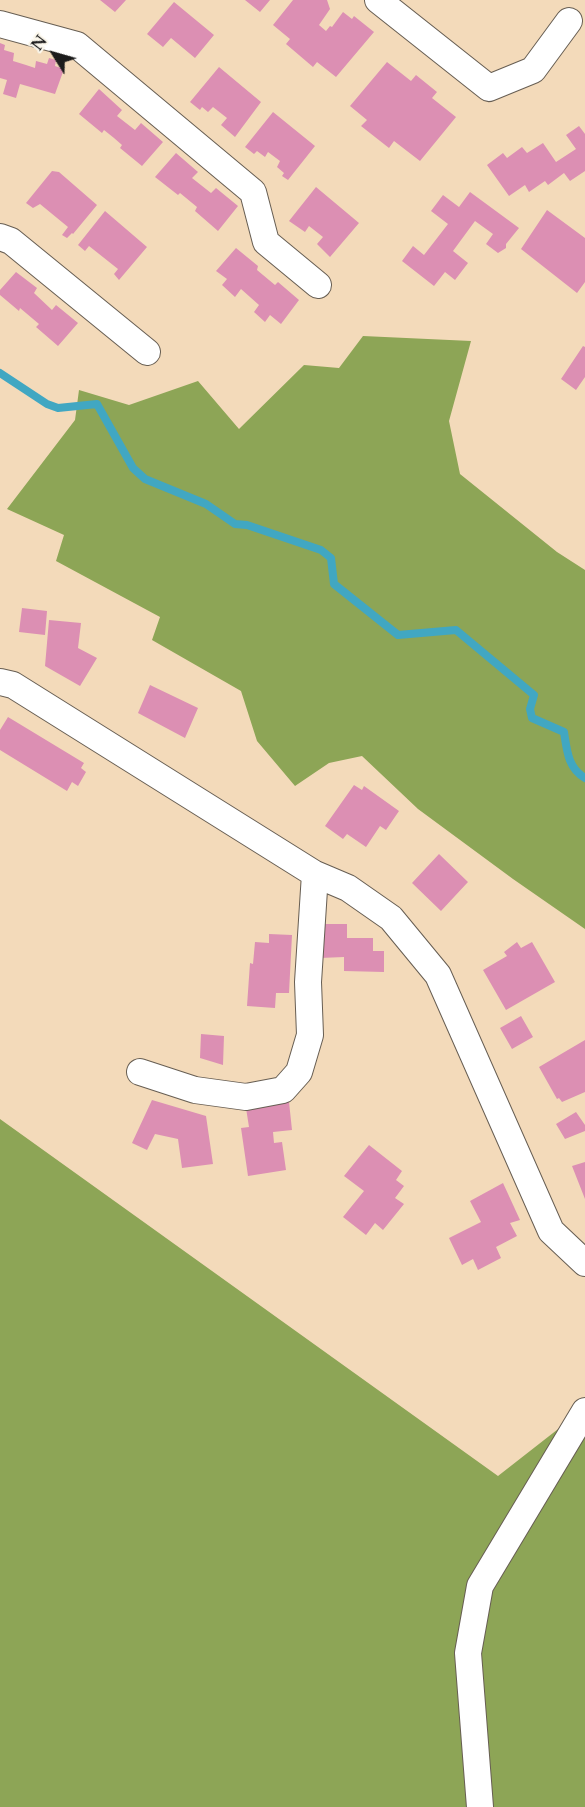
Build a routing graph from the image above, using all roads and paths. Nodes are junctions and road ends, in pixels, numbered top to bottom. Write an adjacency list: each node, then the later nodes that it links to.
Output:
1 (378, 0): 2 (street)
2 (569, 21)
3 (0, 24): 5 (street)
4 (0, 237): 6 (street)
5 (318, 285)
6 (147, 352)
7 (0, 682): 8 (street)
8 (315, 874): 9 (street); 10 (street)
9 (140, 1072)
10 (585, 1263)
11 (585, 1411): 12 (street)
12 (480, 1807)

